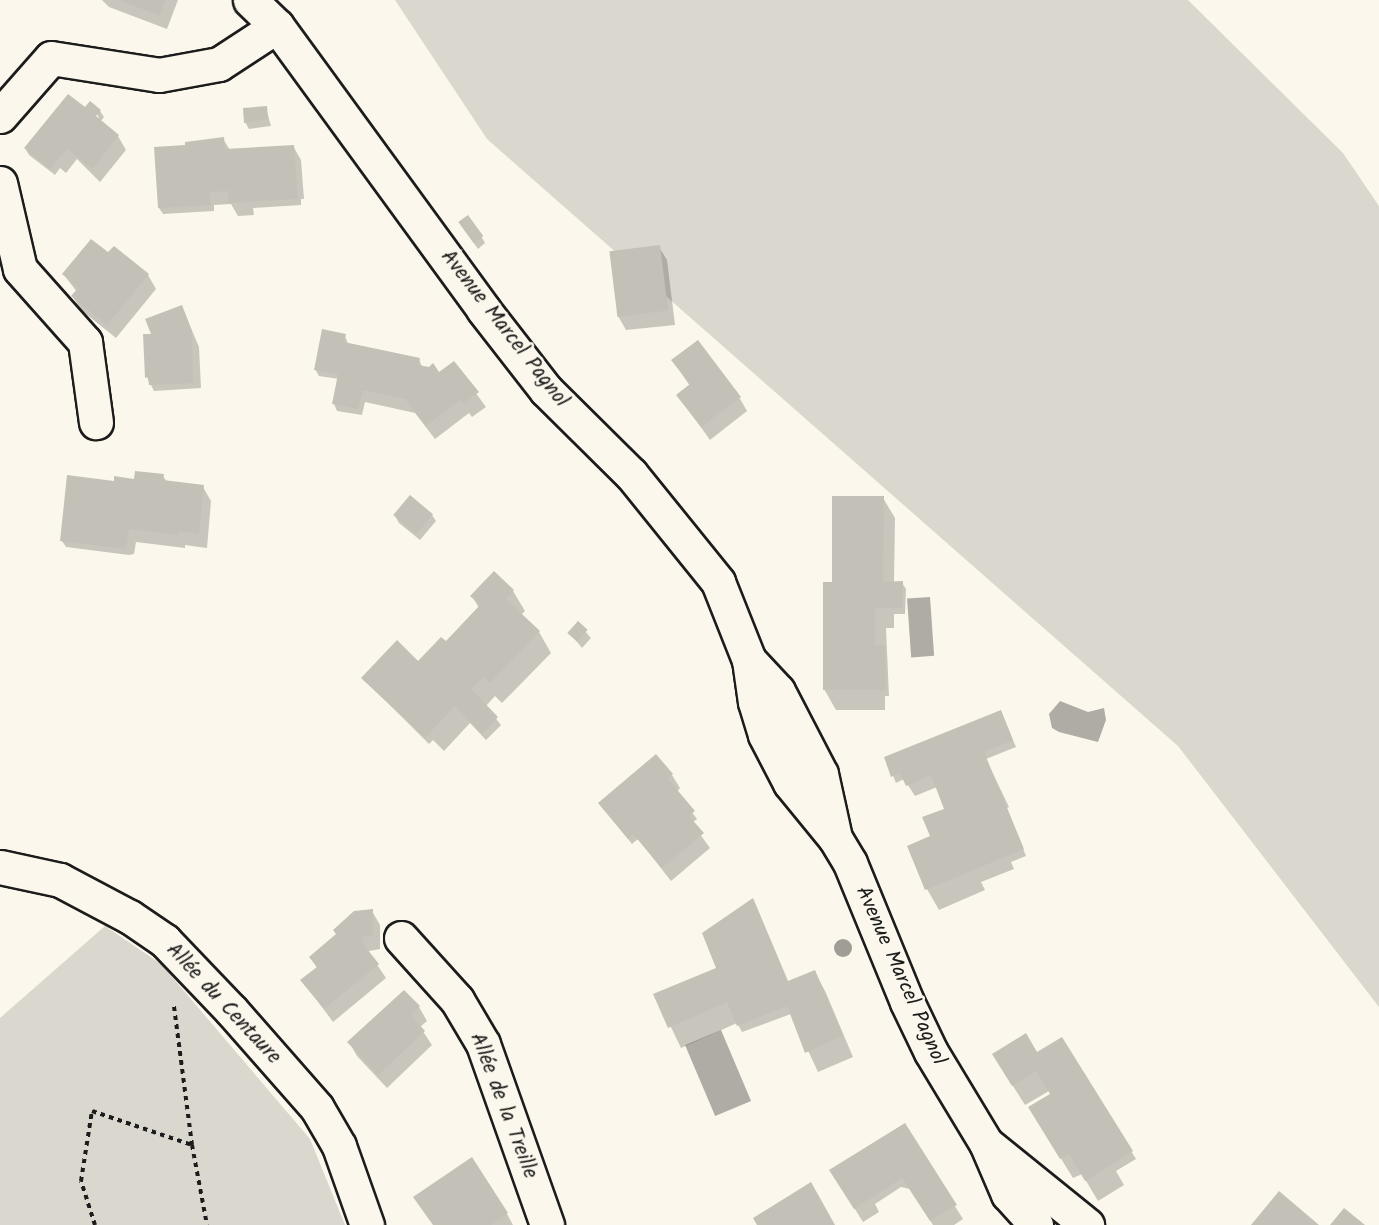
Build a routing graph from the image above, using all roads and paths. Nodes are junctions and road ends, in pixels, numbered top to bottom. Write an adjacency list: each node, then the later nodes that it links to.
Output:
1 (250, 0): 2 (street, Avenue Marcel Pagnol)
2 (277, 26): 3 (street); 9 (street, Avenue Marcel Pagnol)
3 (0, 116)
4 (0, 183): 5 (street)
5 (96, 422)
6 (0, 867): 13 (street, Allée du Centaure)
7 (401, 938): 14 (street, Allée de la Treille)
8 (173, 997): 10 (path)
9 (986, 1143): 15 (street, Avenue Marcel Pagnol); 16 (street, Avenue Marcel Pagnol)
10 (192, 1145): 11 (path); 12 (path)
11 (95, 1225)
12 (207, 1225)
13 (367, 1225)
14 (547, 1225)
15 (1036, 1225)
16 (1087, 1225)

